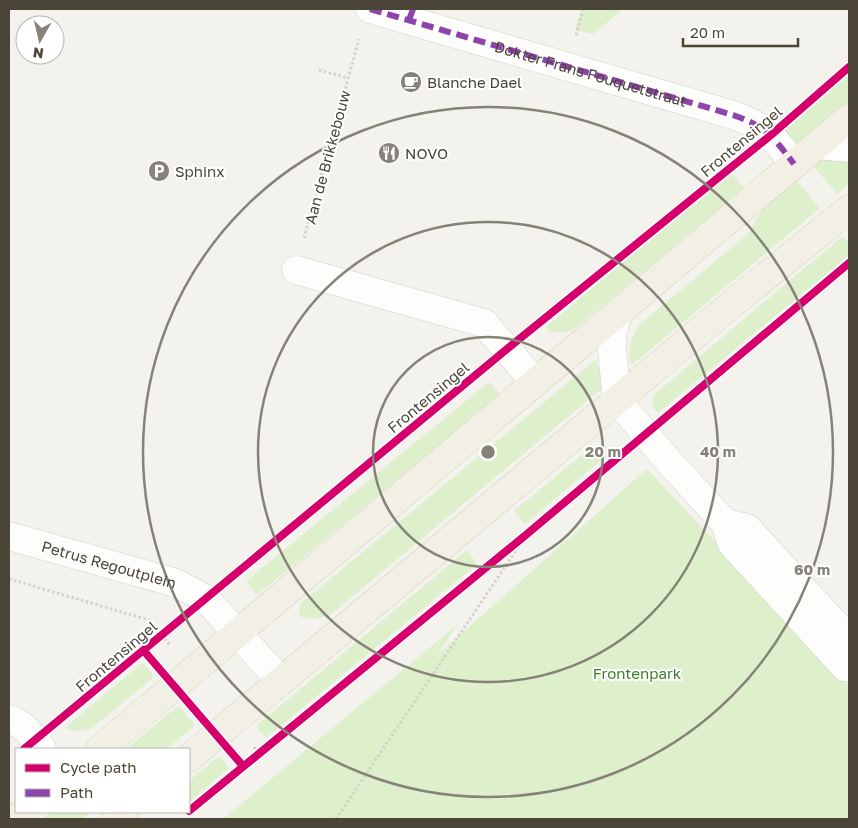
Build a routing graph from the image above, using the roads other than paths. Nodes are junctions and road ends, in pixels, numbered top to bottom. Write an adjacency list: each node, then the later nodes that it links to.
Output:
1 (370, 9): 2 (street, Dokter Frans Fouquetstraat)
2 (411, 15): 6 (street, Dokter Frans Fouquetstraat)
3 (849, 118): 4 (main road)
4 (818, 145): 5 (street); 6 (main road)
5 (849, 148)
6 (794, 164): 9 (main road)
7 (849, 209): 11 (main road)
8 (296, 270): 10 (street)
9 (617, 315): 10 (main road); 11 (street)
10 (536, 382): 14 (main road)
11 (617, 400): 12 (street); 17 (main road)
12 (725, 523): 15 (street); 16 (street)
13 (9, 536): 14 (street, Petrus Regoutplein)
14 (239, 634): 17 (street); 20 (main road)
15 (849, 639)
16 (845, 667)
17 (281, 681): 21 (main road)
18 (9, 719): 19 (street)
19 (41, 748)
20 (101, 748)
21 (190, 757)

